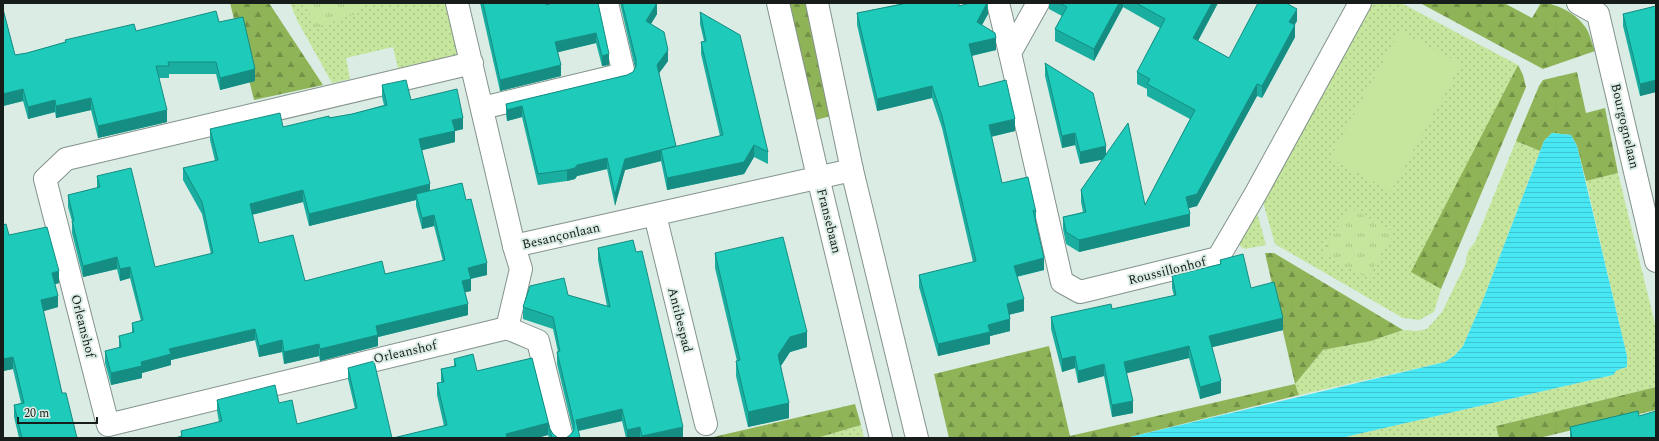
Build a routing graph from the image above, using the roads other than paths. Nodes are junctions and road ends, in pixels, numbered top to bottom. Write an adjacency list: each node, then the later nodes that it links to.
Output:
1 (457, 3): 10 (street, Besançonlaan)
2 (607, 3): 11 (street)
3 (778, 3): 13 (street, Fransebaan)
4 (817, 3): 12 (street)
5 (998, 3): 9 (street, Roussillonhof)
6 (1038, 3): 9 (street)
7 (1360, 3): 9 (street, Roussillonhof)
8 (1578, 3): 16 (street, Bourgognelaan)
9 (1010, 53)
10 (472, 63): 11 (street, Besançonlaan); 17 (street, Orleanshof)
11 (482, 108): 15 (street, Besançonlaan)
12 (852, 170): 13 (street, Besançonlaan); 21 (street)
13 (818, 177): 14 (street, Besançonlaan); 20 (street, Fransebaan)
14 (655, 215): 15 (street, Besançonlaan); 18 (street, Antibespad)
15 (514, 246): 17 (street)
16 (1656, 261)
17 (507, 328): 19 (street)
18 (706, 424)
19 (562, 438)
20 (881, 438)
21 (917, 438)

